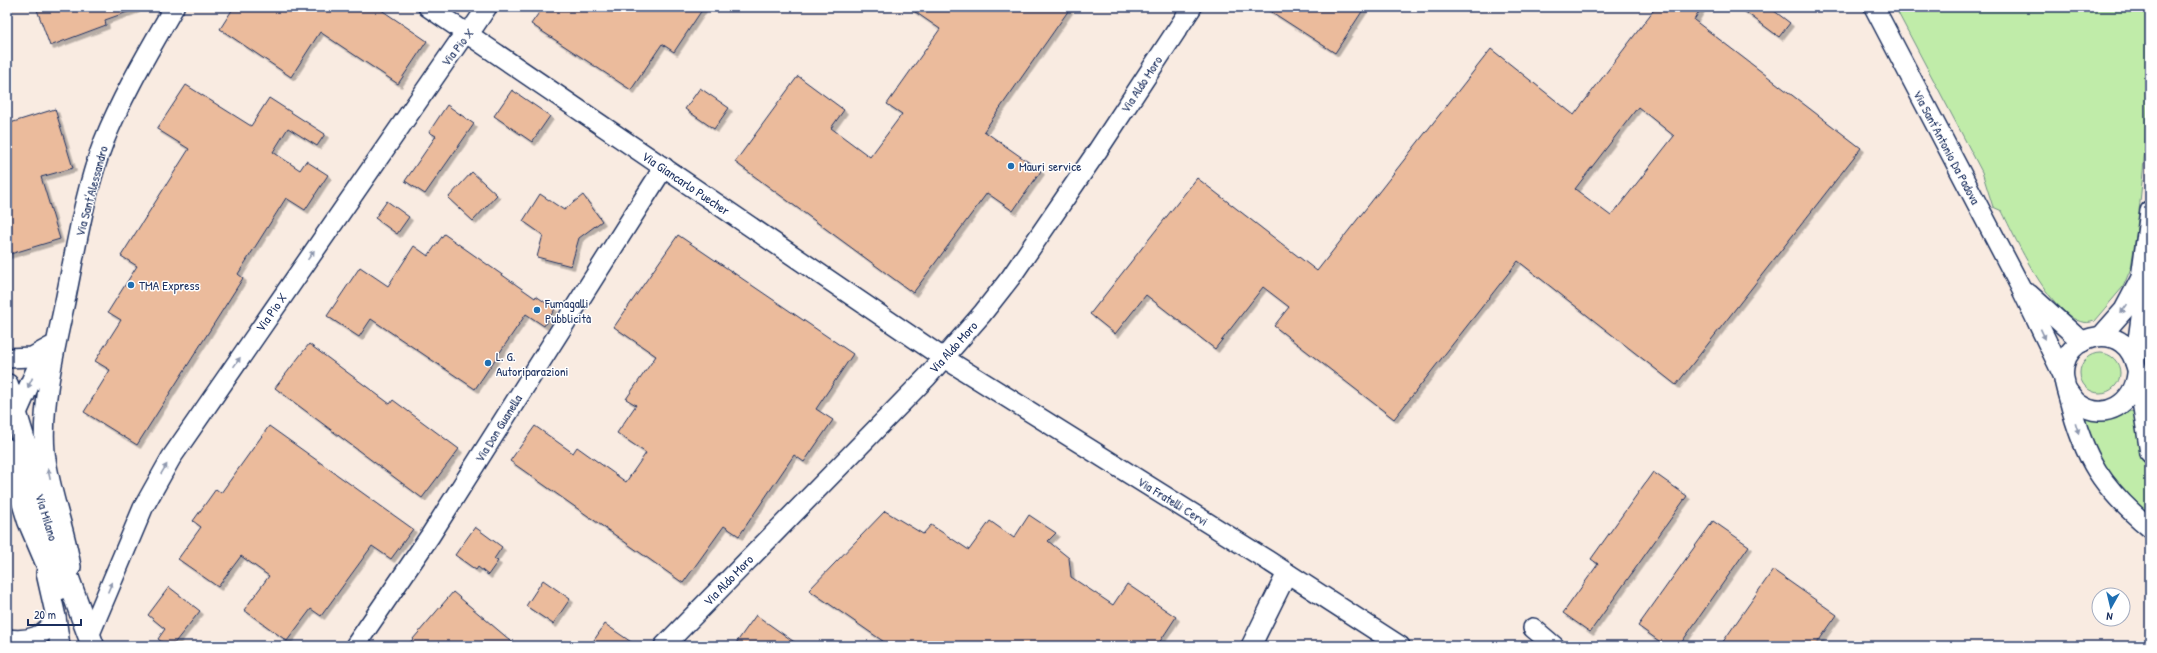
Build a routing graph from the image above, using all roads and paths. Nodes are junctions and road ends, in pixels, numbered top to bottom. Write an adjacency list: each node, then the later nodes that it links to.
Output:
1 (174, 7): 13 (street, Via Sant'Alessandro)
2 (428, 7): 6 (street, Via Giancarlo Puecher)
3 (487, 7): 6 (street, Via Pio X)
4 (1192, 7): 15 (street, Via Aldo Moro)
5 (1874, 7): 10 (street, Via Sant'Antonio Da Padova)
6 (465, 33): 7 (street, Via Giancarlo Puecher); 31 (street, Via Pio X, one-way to 6)
7 (664, 167): 15 (street, Via Giancarlo Puecher); 34 (street, Via Don Guanella)
8 (2150, 211): 9 (street)
9 (2141, 278): 11 (street, one-way to 11); 16 (street)
10 (2020, 286): 12 (street, Via Sant'Antonio Da Padova); 17 (street, Via Sant'Antonio Da Padova, one-way to 17)
11 (2100, 336): 12 (street); 16 (street)
12 (2082, 342): 17 (street)
13 (50, 347): 14 (street); 19 (street, one-way to 19); 26 (street, one-way to 13)
14 (7, 358)
15 (944, 358): 25 (street, Via Fratelli Cervi); 35 (street, Via Aldo Moro)
16 (2136, 366): 17 (street); 21 (street)
17 (2065, 382): 23 (street, one-way to 23)
18 (7, 385): 19 (main road, Via Milano)
19 (15, 414): 22 (street); 26 (main road, Via Milano)
20 (7, 450): 22 (main road, Via Milano)
21 (2150, 453)
22 (29, 521): 24 (main road, Via Milano)
23 (2150, 528)
24 (41, 551): 27 (street); 31 (main road, Via Milano)
25 (1287, 573): 36 (street); 37 (street, Via Fratelli Cervi)
26 (74, 594): 31 (main road, Via Milano)
27 (56, 617): 29 (street); 33 (street)
28 (1533, 628): 38 (street)
29 (7, 639)
30 (7, 642): 32 (street)
31 (89, 643)
32 (12, 646)
33 (60, 646)
34 (354, 646)
35 (664, 646)
36 (1251, 646)
37 (1400, 646)
38 (1554, 646)

